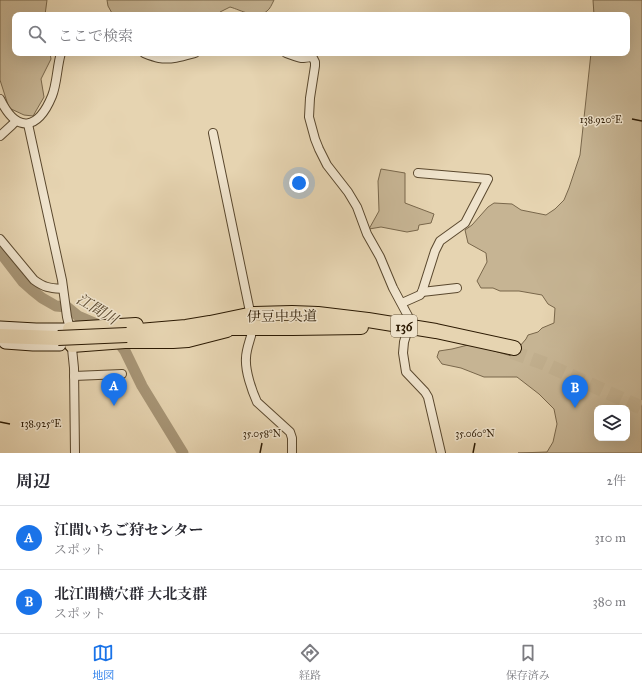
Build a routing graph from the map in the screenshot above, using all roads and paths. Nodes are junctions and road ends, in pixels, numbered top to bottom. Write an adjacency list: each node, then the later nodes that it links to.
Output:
1 (59, 56): 9 (street)
2 (153, 56): 3 (street)
3 (185, 56)
4 (296, 56): 5 (street)
5 (312, 56)
6 (312, 56): 17 (street)
7 (0, 99): 8 (street)
8 (16, 121): 9 (street); 11 (street)
9 (28, 124): 16 (street)
10 (213, 133): 18 (street)
11 (0, 136)
12 (418, 173): 15 (street)
13 (0, 240): 16 (street)
14 (457, 288): 15 (street)
15 (422, 292): 17 (street)
16 (64, 293): 22 (street)
17 (402, 303): 19 (street)
18 (249, 307)
19 (408, 322)
20 (0, 326): 22 (main road)
21 (242, 327): 25 (highway, 伊豆中央道 / 136); 29 (highway, 伊豆中央道 / 136); 33 (street)
22 (67, 329): 23 (highway, 伊豆中央道 / 136); 25 (highway, 伊豆中央道 / 136); 25 (highway, 136); 26 (highway, 伊豆中央道 / 136); 28 (street)
23 (0, 332)
24 (407, 332): 34 (street)
25 (125, 334): 28 (highway)
26 (0, 336)
27 (0, 342): 28 (main road)
28 (72, 345): 31 (street)
29 (513, 350)
30 (122, 374): 31 (street)
31 (74, 376): 32 (street)
32 (75, 453)
33 (292, 453)
34 (441, 453)

